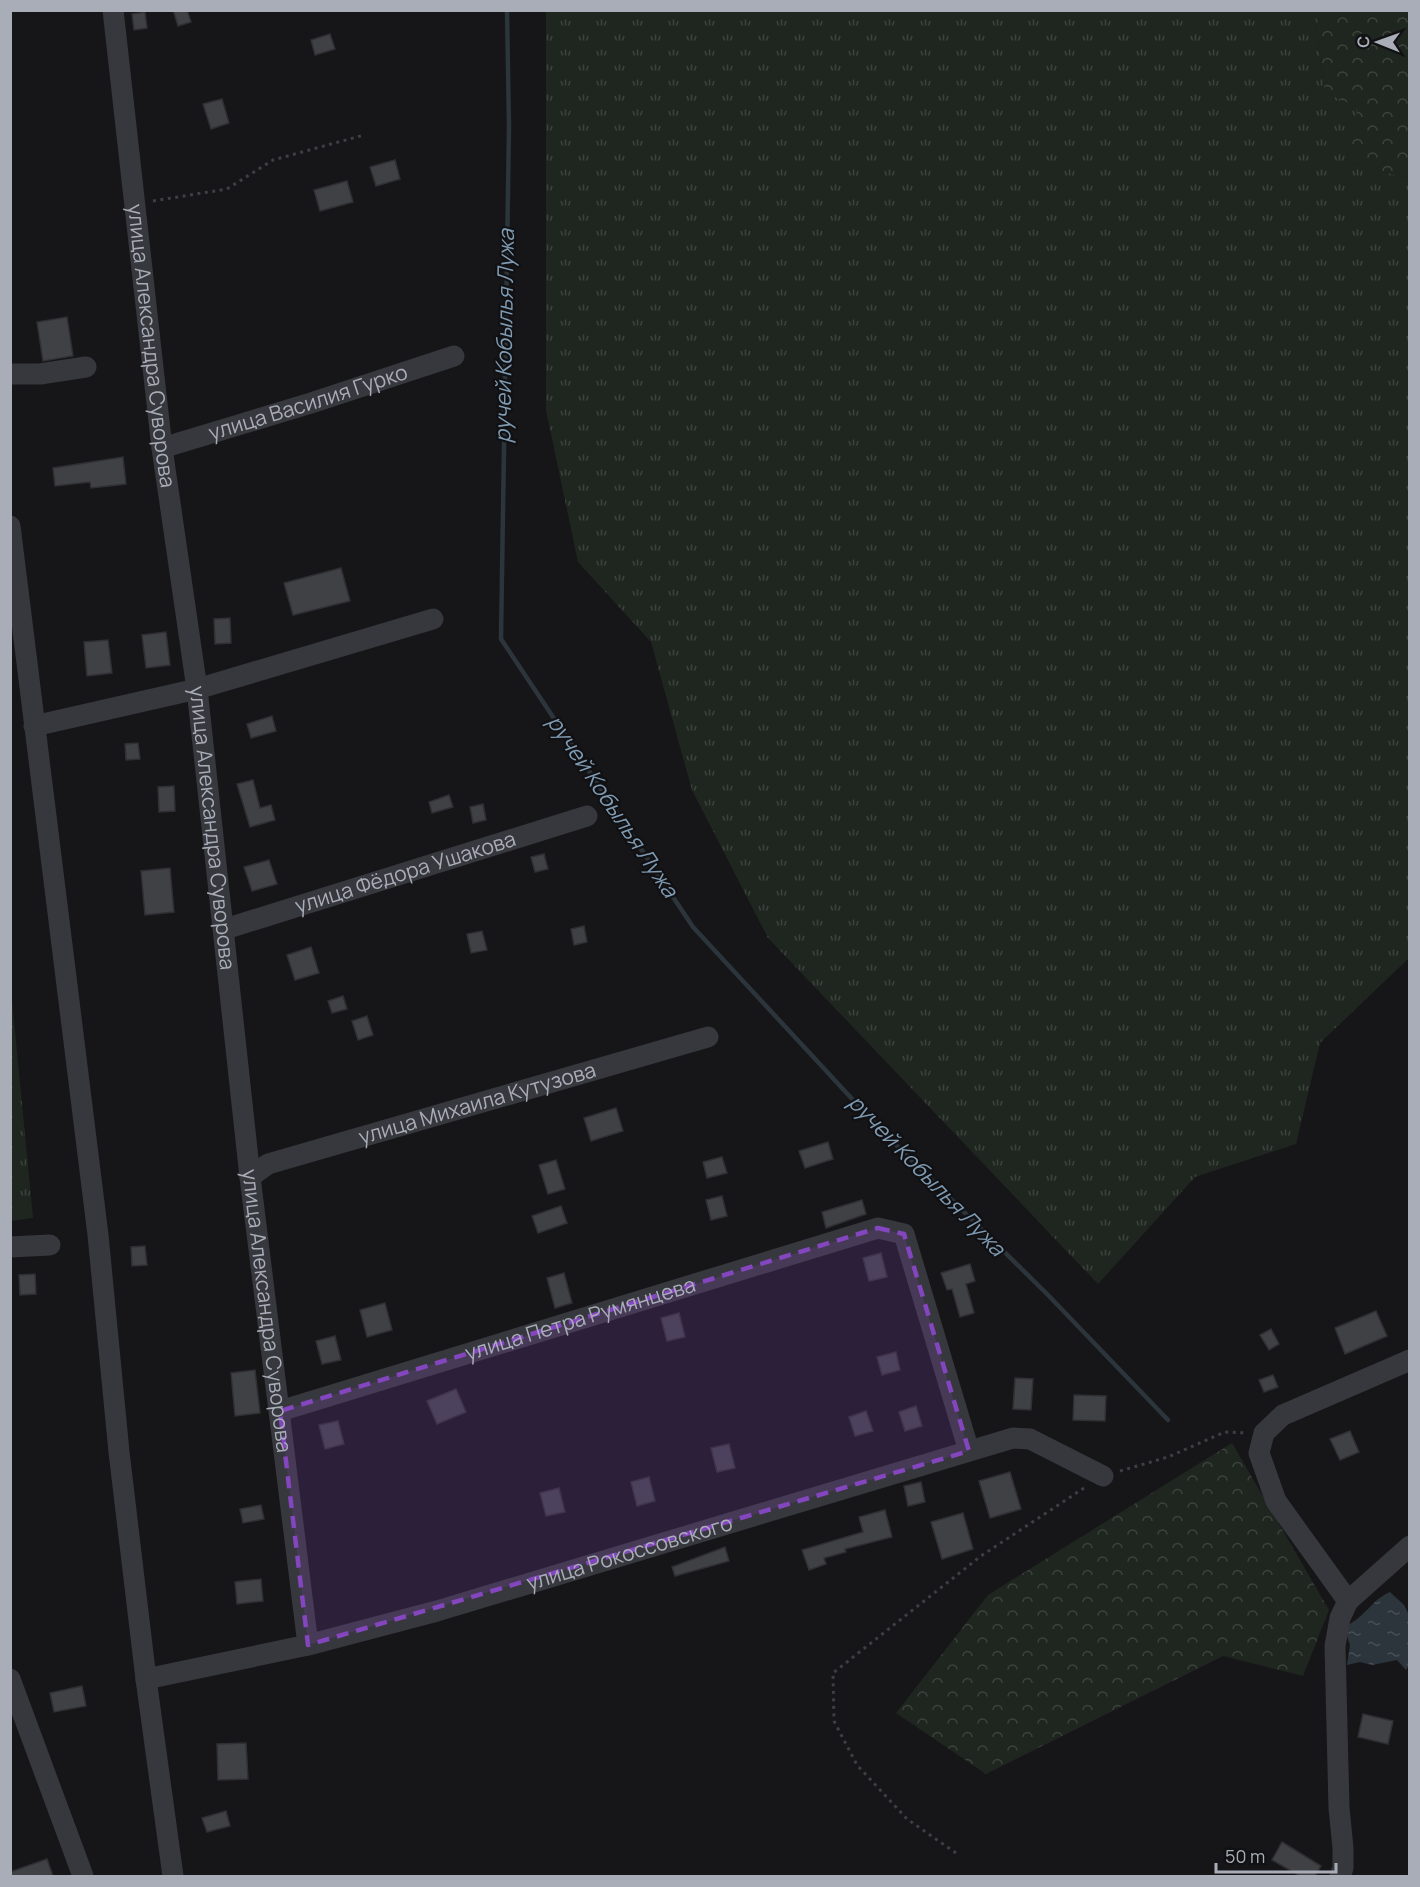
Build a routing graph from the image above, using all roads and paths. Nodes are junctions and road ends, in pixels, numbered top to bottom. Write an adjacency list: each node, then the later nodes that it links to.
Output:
1 (113, 10): 3 (street, улица Александра Суворова)
2 (364, 135): 3 (path)
3 (136, 203): 7 (street, улица Александра Суворова)
4 (454, 356): 7 (street, улица Василия Гурко)
5 (86, 367): 6 (street)
6 (10, 374)
7 (162, 447): 10 (street, улица Александра Суворова)
8 (10, 526): 11 (street)
9 (433, 619): 10 (street)
10 (197, 689): 11 (street); 13 (street, улица Александра Суворова)
11 (34, 726): 27 (street)
12 (587, 816): 13 (street, улица Фёдора Ушакова)
13 (225, 929): 15 (street, улица Александра Суворова)
14 (708, 1037): 15 (street, улица Михаила Кутузова)
15 (250, 1177): 19 (street, улица Александра Суворова)
16 (50, 1245): 17 (street)
17 (10, 1247)
18 (1410, 1360): 20 (street)
19 (280, 1411): 21 (street, улица Петра Румянцева); 25 (street, улица Александра Суворова)
20 (1264, 1433): 22 (path); 24 (street)
21 (969, 1451): 22 (street, улица Рокоссовского); 25 (street, улица Рокоссовского)
22 (1103, 1476): 28 (path)
23 (1410, 1546): 24 (street)
24 (1348, 1601): 31 (street)
25 (308, 1646): 27 (street, улица Рокоссовского)
26 (10, 1679): 29 (street)
27 (146, 1679): 30 (street)
28 (956, 1853)
29 (83, 1876)
30 (173, 1876)
31 (1340, 1876)

